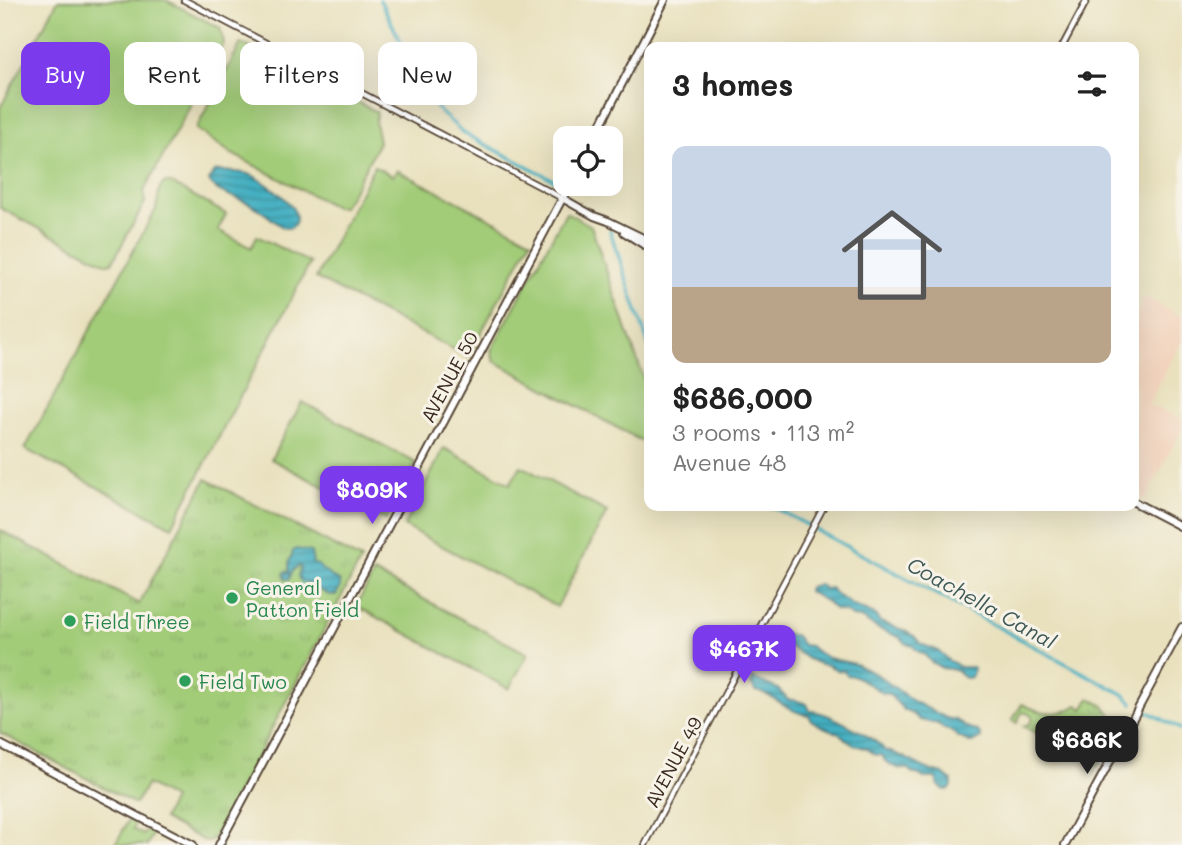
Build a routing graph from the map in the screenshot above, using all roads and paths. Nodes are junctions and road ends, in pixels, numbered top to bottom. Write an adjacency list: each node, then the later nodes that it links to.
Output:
1 (184, 0): 8 (street)
2 (667, 0): 4 (main road)
3 (1087, 0): 5 (street)
4 (645, 42)
5 (1065, 42)
6 (644, 43): 7 (main road)
7 (600, 126)
8 (562, 198): 9 (main road); 18 (main road, AVENUE 50)
9 (608, 221): 10 (main road); 11 (main road)
10 (644, 239)
11 (644, 245)
12 (1139, 505): 14 (main road)
13 (821, 511): 19 (street, AVENUE 49)
14 (1182, 527)
15 (1182, 627): 20 (main road)
16 (0, 744): 17 (main road)
17 (193, 845)
18 (219, 845)
19 (645, 845)
20 (1065, 845)

